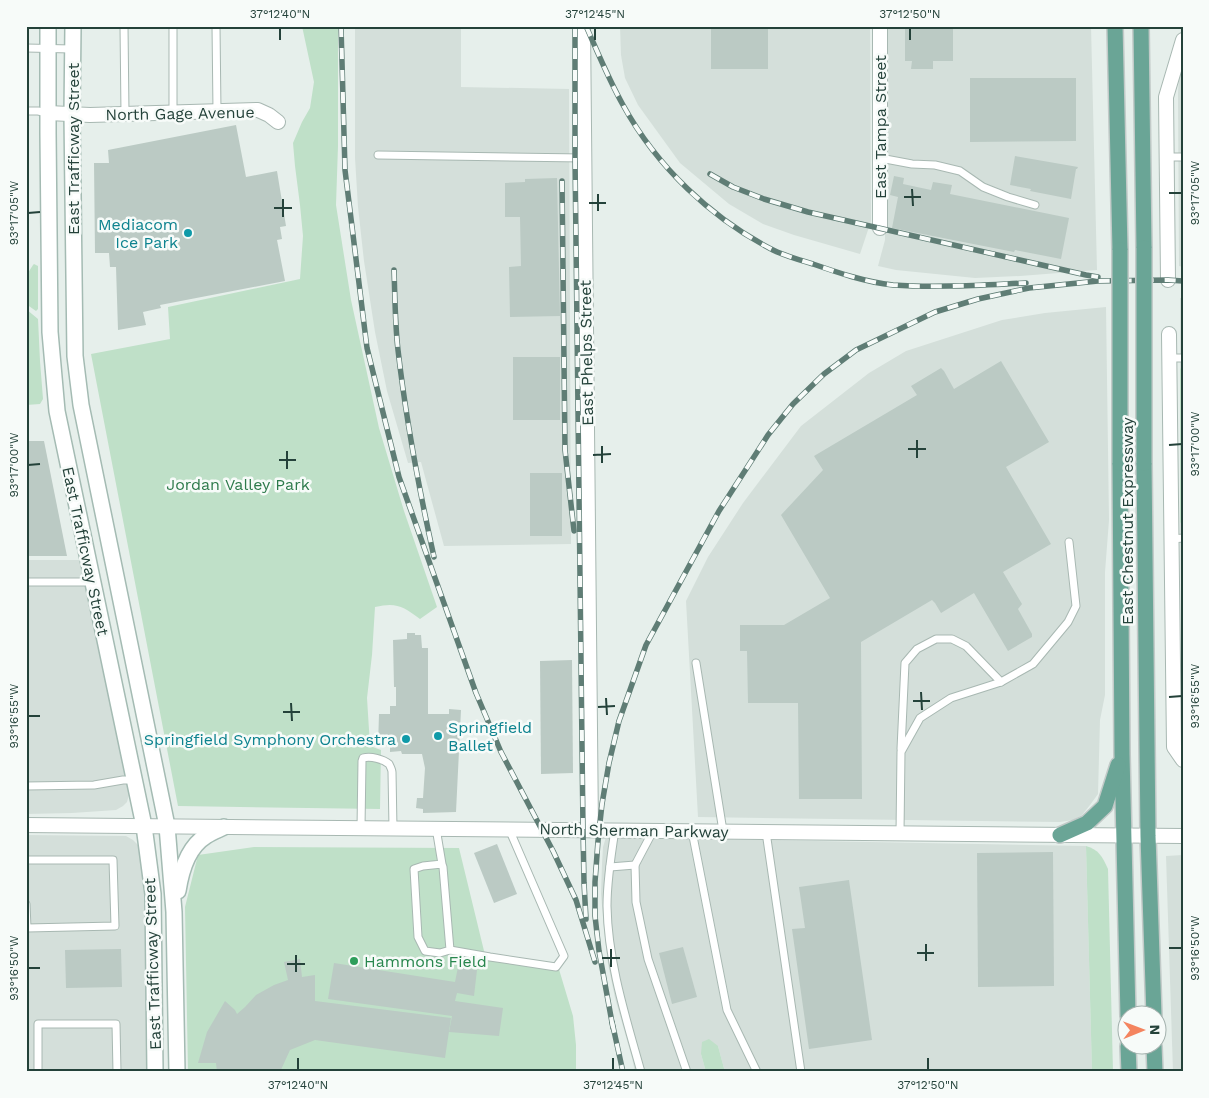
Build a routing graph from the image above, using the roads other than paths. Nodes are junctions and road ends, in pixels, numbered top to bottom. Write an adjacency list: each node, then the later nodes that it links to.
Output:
1 (48, 26): 12 (main road, East Trafficway Street)
2 (72, 26): 13 (main road, East Trafficway Street)
3 (124, 26): 19 (lane)
4 (173, 26): 16 (lane)
5 (216, 26): 15 (lane)
6 (583, 26): 24 (street, East Phelps Street)
7 (880, 26): 25 (street, East Tampa Street)
8 (1115, 26): 39 (main road, East Chestnut Expressway, bridge)
9 (1141, 26): 60 (main road, East Chestnut Expressway, bridge)
10 (1183, 40): 22 (street)
11 (26, 48): 12 (lane)
12 (48, 48): 13 (lane); 17 (main road, East Trafficway Street)
13 (72, 48): 18 (main road, East Trafficway Street)
14 (26, 111): 17 (lane)
15 (217, 111): 16 (street, North Gage Avenue); 20 (street, North Gage Avenue)
16 (173, 112): 19 (street, North Gage Avenue)
17 (48, 113): 18 (street, North Gage Avenue); 34 (main road, East Trafficway Street)
18 (72, 114): 19 (street, North Gage Avenue); 45 (main road, East Trafficway Street)
19 (125, 114)
20 (278, 122)
21 (378, 155): 24 (lane)
22 (1167, 157): 23 (lane); 28 (street)
23 (1183, 157)
24 (584, 158): 51 (street, East Phelps Street)
25 (880, 158): 26 (lane); 27 (street, East Tampa Street)
26 (1035, 206)
27 (880, 228)
28 (1168, 280)
29 (1169, 334): 30 (street)
30 (1176, 358): 31 (street)
31 (1177, 538): 35 (street)
32 (1069, 542): 37 (lane)
33 (26, 582): 34 (lane)
34 (93, 582): 41 (main road, East Trafficway Street)
35 (1178, 627): 40 (street)
36 (696, 663): 55 (lane)
37 (1001, 682): 38 (lane); 38 (lane)
38 (901, 752): 57 (lane)
39 (1122, 754): 58 (main road); 59 (main road, East Chestnut Expressway)
40 (1183, 760)
41 (134, 780): 42 (lane); 44 (main road, East Trafficway Street)
42 (26, 786)
43 (26, 825): 44 (street, North Sherman Parkway)
44 (144, 826): 45 (street, North Sherman Parkway); 75 (main road, East Trafficway Street)
45 (167, 826): 46 (street, North Sherman Parkway); 67 (main road, East Trafficway Street)
46 (224, 827): 47 (street, North Sherman Parkway); 67 (main road)
47 (362, 828): 48 (street, North Sherman Parkway); 48 (lane)
48 (393, 828): 49 (street, North Sherman Parkway)
49 (436, 828): 50 (street, North Sherman Parkway); 63 (lane)
50 (509, 829): 51 (street, North Sherman Parkway); 68 (lane)
51 (591, 830): 52 (street, North Sherman Parkway)
52 (615, 830): 53 (street, North Sherman Parkway); 65 (lane)
53 (653, 830): 54 (street, North Sherman Parkway); 64 (lane)
54 (692, 831): 55 (street, North Sherman Parkway); 79 (lane)
55 (723, 831): 56 (street, North Sherman Parkway)
56 (766, 832): 57 (street, North Sherman Parkway); 80 (lane)
57 (900, 833): 58 (street, North Sherman Parkway)
58 (1060, 835): 59 (street, North Sherman Parkway)
59 (1123, 835): 60 (street, North Sherman Parkway); 69 (main road, East Chestnut Expressway)
60 (1148, 836): 61 (street, North Sherman Parkway); 70 (main road, East Chestnut Expressway)
61 (1183, 836)
62 (26, 860): 66 (lane)
63 (442, 864): 68 (lane); 68 (lane)
64 (635, 865): 65 (lane); 78 (lane)
65 (610, 867): 77 (lane)
66 (26, 904)
67 (174, 912): 76 (main road, East Trafficway Street)
68 (450, 950)
69 (1128, 1006)
70 (1154, 1006)
71 (1128, 1056): 81 (main road)
72 (1154, 1056): 82 (main road)
73 (38, 1072): 74 (lane)
74 (117, 1072)
75 (155, 1072)
76 (177, 1072)
77 (641, 1072)
78 (687, 1072)
79 (757, 1072)
80 (802, 1072)
81 (1129, 1072)
82 (1155, 1072)

